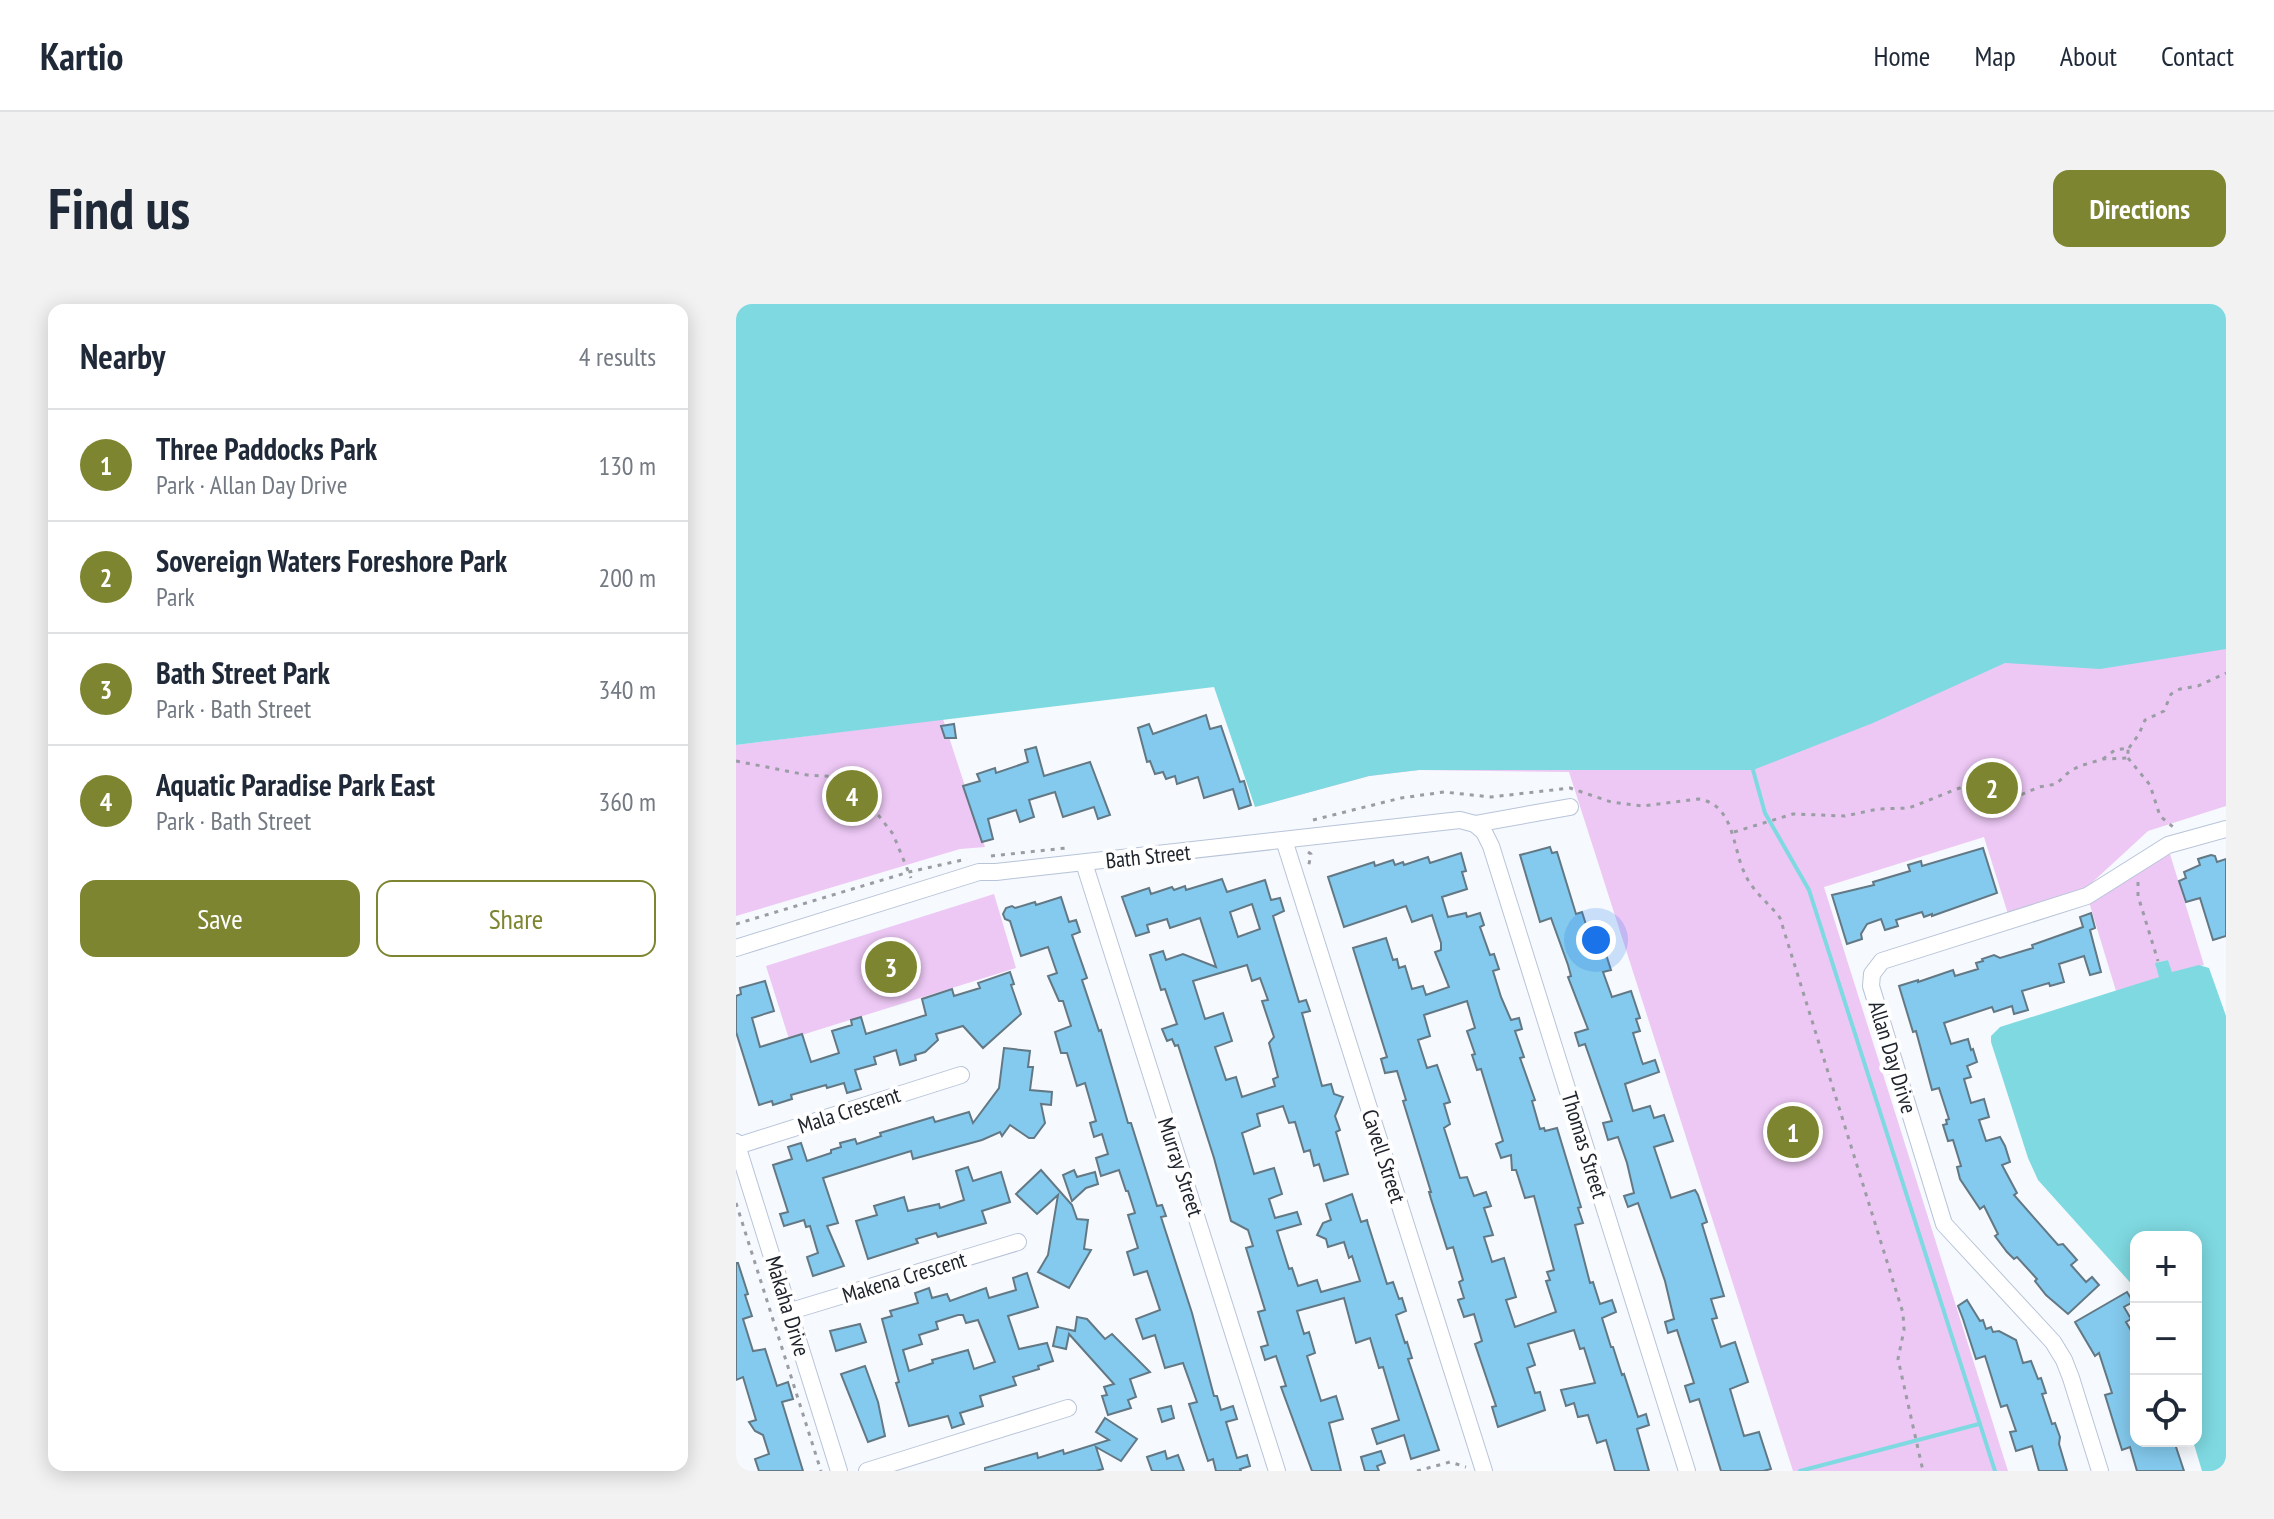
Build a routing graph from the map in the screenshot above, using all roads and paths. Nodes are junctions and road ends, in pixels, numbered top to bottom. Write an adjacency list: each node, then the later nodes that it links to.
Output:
1 (2226, 673): 2 (path)
2 (2128, 748): 3 (path); 4 (path)
3 (2128, 758): 4 (path); 10 (path)
4 (2103, 759): 30 (path)
5 (736, 761): 13 (path)
6 (1570, 807): 7 (street, Bath Street)
7 (1475, 824): 9 (street, Bath Street); 29 (street, Thomas Street)
8 (2226, 829): 10 (street, Allan Day Drive)
9 (1284, 840): 11 (street, Bath Street); 28 (street, Cavell Street)
10 (2181, 841): 12 (street, Allan Day Drive)
11 (1084, 863): 14 (street, Bath Street); 25 (street, Murray Street)
12 (2127, 870): 15 (path); 31 (street, Allan Day Drive)
13 (909, 872)
14 (736, 948)
15 (2158, 961)
16 (961, 1075): 17 (street, Mala Crescent)
17 (737, 1144): 20 (street, Makaha Drive)
18 (736, 1203): 22 (path)
19 (1018, 1242): 20 (street, Makena Crescent)
20 (791, 1311): 23 (street, Makaha Drive)
21 (1068, 1408): 24 (street)
22 (821, 1471)
23 (839, 1471)
24 (867, 1471)
25 (1277, 1471)
26 (1417, 1471): 27 (path)
27 (1468, 1471)
28 (1484, 1471)
29 (1687, 1471)
30 (1923, 1471)
31 (2100, 1471)

